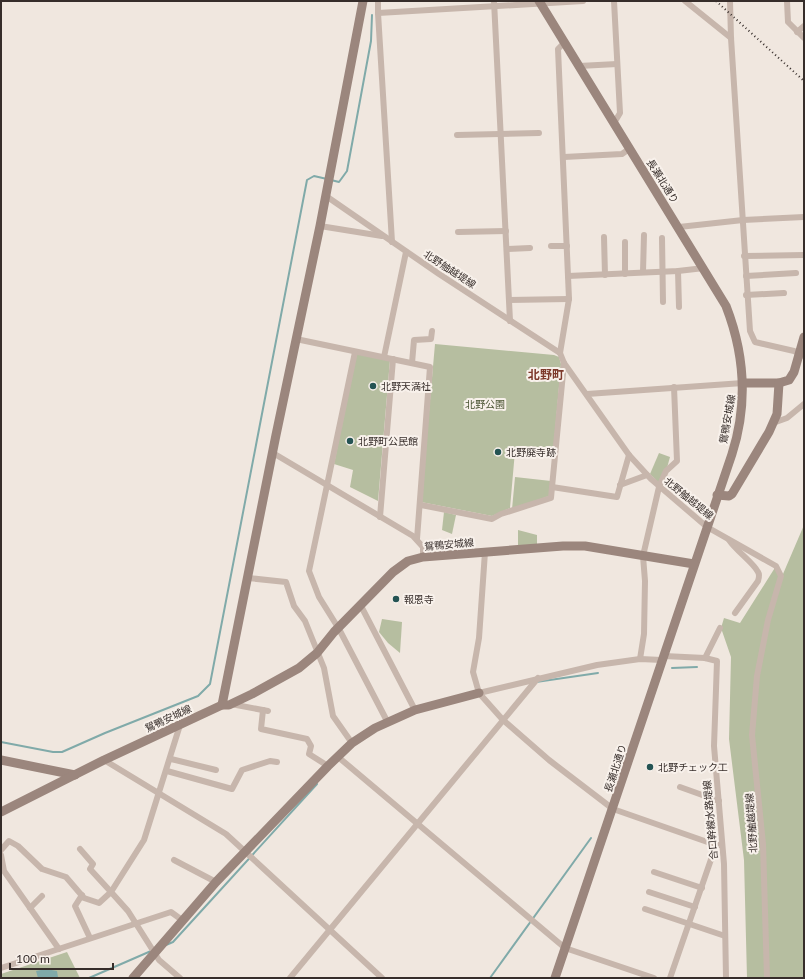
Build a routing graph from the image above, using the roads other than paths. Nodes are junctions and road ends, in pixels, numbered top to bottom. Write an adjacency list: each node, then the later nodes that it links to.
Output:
1 (363, 1): 24 (street)
2 (378, 1): 10 (street)
3 (583, 1): 8 (street)
4 (614, 1): 16 (street)
5 (685, 1): 13 (street)
6 (730, 1): 13 (street)
7 (787, 1): 12 (street)
8 (540, 2): 9 (street); 15 (street, 長瀬北通り)
9 (494, 3): 10 (street); 21 (street)
10 (378, 13): 35 (street)
11 (804, 26): 12 (street)
12 (797, 32): 14 (street)
13 (731, 38): 26 (street)
14 (804, 38)
15 (564, 43): 17 (street, 長瀬北通り); 23 (street)
16 (617, 64): 17 (street); 18 (street)
17 (579, 66): 18 (street, 長瀬北通り)
18 (614, 123): 22 (street, 長瀬北通り)
19 (539, 133): 21 (street)
20 (458, 135): 21 (street)
21 (500, 135): 29 (street)
22 (629, 149): 23 (street); 28 (street, 長瀬北通り)
23 (564, 157): 38 (street)
24 (326, 196): 27 (street); 32 (street, 北野舳越堤線)
25 (804, 217): 26 (street)
26 (743, 220): 28 (street); 43 (street)
27 (320, 226): 32 (street); 62 (street)
28 (679, 227): 44 (street, 長瀬北通り)
29 (506, 231): 30 (street); 40 (street)
30 (458, 232)
31 (644, 234): 46 (street)
32 (384, 237): 35 (street, 北野舳越堤線)
33 (604, 237): 49 (street)
34 (662, 238): 47 (street)
35 (392, 242): 41 (street, 北野舳越堤線)
36 (624, 242): 50 (street)
37 (551, 246): 38 (street)
38 (566, 246): 51 (street)
39 (530, 248): 40 (street)
40 (507, 249): 56 (street)
41 (406, 252): 59 (street, 北野舳越堤線); 66 (street)
42 (804, 255): 43 (street)
43 (744, 256): 52 (street)
44 (704, 268): 45 (street); 70 (street, 長瀬北通り)
45 (678, 271): 47 (street); 58 (street)
46 (643, 272): 47 (street); 50 (street)
47 (662, 272): 57 (street)
48 (796, 273): 52 (street)
49 (606, 274): 50 (street); 51 (street)
50 (625, 274)
51 (568, 276): 55 (street)
52 (746, 276): 54 (street)
53 (784, 293): 54 (street)
54 (746, 295): 65 (street)
55 (569, 299): 56 (street); 64 (street)
56 (509, 300): 59 (street)
57 (663, 302)
58 (679, 307)
59 (510, 321): 64 (street, 北野舳越堤線)
60 (432, 331): 68 (street)
61 (804, 337): 65 (street)
62 (296, 339): 63 (street); 76 (street)
63 (355, 352): 66 (street); 80 (street)
64 (560, 353): 69 (street, 北野舳越堤線)
65 (801, 354): 71 (street)
66 (384, 357): 67 (street)
67 (393, 359): 68 (street); 85 (street)
68 (412, 363): 84 (street)
69 (564, 363): 73 (street, 北野舳越堤線); 81 (street)
70 (743, 383): 71 (street, 鴛鴨安城線); 72 (street); 83 (street, 鴛鴨安城線)
71 (779, 384): 75 (street)
72 (674, 387): 73 (street); 82 (street)
73 (587, 394): 77 (street, 北野舳越堤線)
74 (804, 404): 75 (street)
75 (773, 423): 83 (street)
76 (273, 453): 80 (street); 93 (street)
77 (629, 455): 78 (street, 北野舳越堤線); 79 (street)
78 (647, 475): 79 (street); 82 (street, 北野舳越堤線)
79 (620, 485): 81 (street)
80 (327, 486): 85 (street); 97 (street)
81 (552, 487): 84 (street)
82 (659, 487): 86 (street, 北野舳越堤線); 90 (street)
83 (717, 495): 86 (street, 鴛鴨安城線)
84 (421, 505): 88 (street)
85 (380, 517): 88 (street)
86 (707, 526): 87 (street, 北野舳越堤線); 92 (street, 鴛鴨安城線)
87 (728, 538): 95 (street); 160 (street, 北野舳越堤線)
88 (417, 539): 91 (street)
89 (485, 552): 90 (street, 鴛鴨安城線); 91 (street, 鴛鴨安城線); 103 (street)
90 (643, 556): 92 (street, 鴛鴨安城線); 99 (street)
91 (423, 557): 94 (street, 鴛鴨安城線)
92 (694, 564): 100 (street, 長瀬北通り)
93 (248, 578): 98 (street); 104 (street)
94 (361, 606): 97 (street, 鴛鴨安城線); 105 (street)
95 (735, 613)
96 (720, 628): 101 (street)
97 (339, 629): 98 (street, 鴛鴨安城線); 107 (street)
98 (317, 653): 104 (street, 鴛鴨安城線); 109 (street)
99 (640, 658): 100 (street); 102 (street)
100 (663, 658): 101 (street); 122 (street, 長瀬北通り)
101 (705, 658): 121 (street, 合口幹線水路堤線)
102 (538, 678): 103 (street); 106 (street)
103 (479, 693): 105 (street); 106 (street)
104 (227, 705): 108 (street, 鴛鴨安城線); 115 (street)
105 (415, 710): 107 (street)
106 (503, 720): 122 (street); 124 (street)
107 (387, 721): 109 (street)
108 (180, 725): 111 (street); 113 (street, 鴛鴨安城線)
109 (352, 744): 110 (street)
110 (337, 756): 115 (street); 124 (street)
111 (171, 759): 116 (street); 117 (street)
112 (1, 760): 118 (street)
113 (104, 760): 118 (street, 鴛鴨安城線); 120 (street)
114 (277, 762): 117 (street)
115 (328, 766): 129 (street)
116 (216, 770)
117 (167, 771): 120 (street)
118 (75, 775): 123 (street, 鴛鴨安城線)
119 (680, 786): 121 (street)
120 (158, 794): 129 (street); 135 (street)
121 (719, 801): 126 (street, 合口幹線水路堤線)
122 (613, 809): 126 (street); 148 (street, 長瀬北通り)
123 (1, 812)
124 (418, 823): 145 (street); 148 (street)
125 (4, 842): 127 (street); 137 (street)
126 (719, 845): 134 (street); 146 (street, 合口幹線水路堤線)
127 (1, 850)
128 (80, 850): 135 (street)
129 (246, 852): 133 (street); 145 (street)
130 (1, 855): 140 (street)
131 (174, 860): 133 (street)
132 (654, 872): 134 (street)
133 (216, 882): 142 (street)
134 (702, 888): 139 (street)
135 (111, 892): 137 (street); 143 (street)
136 (649, 892): 139 (street)
137 (82, 895): 147 (street)
138 (42, 896): 140 (street)
139 (695, 907): 144 (street)
140 (30, 908): 149 (street)
141 (645, 909): 144 (street)
142 (182, 920): 143 (street); 150 (street)
143 (135, 924): 147 (street); 150 (street)
144 (689, 924): 146 (street); 158 (street)
145 (331, 930): 154 (street); 155 (street)
146 (725, 936): 159 (street, 合口幹線水路堤線)
147 (90, 938): 149 (street)
148 (565, 948): 156 (street, 長瀬北通り); 157 (street)
149 (59, 949): 151 (street)
150 (154, 953): 152 (street); 153 (street)
151 (1, 968)
152 (133, 978)
153 (180, 978)
154 (290, 978)
155 (382, 978)
156 (555, 978)
157 (654, 978)
158 (670, 978)
159 (726, 978)
160 (767, 978)

